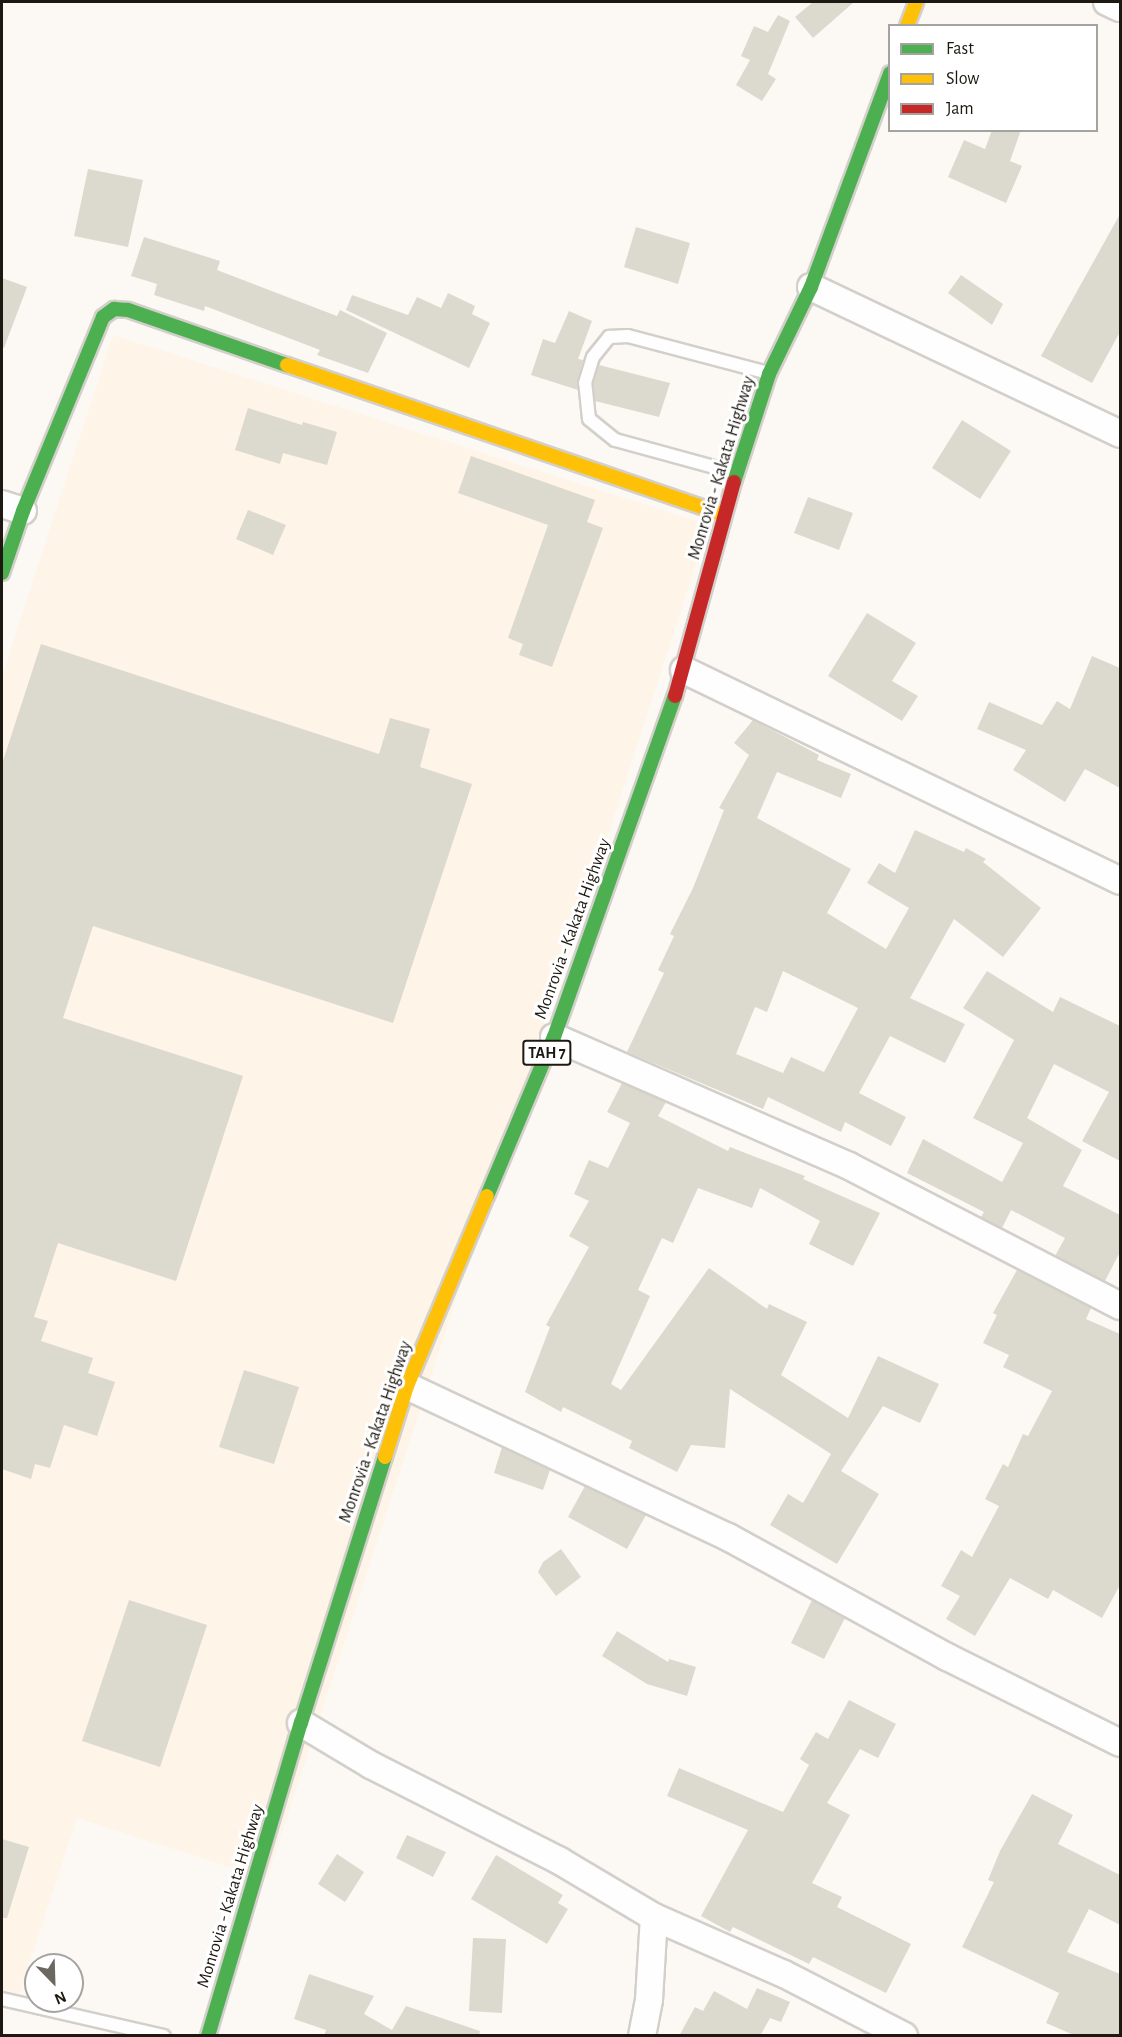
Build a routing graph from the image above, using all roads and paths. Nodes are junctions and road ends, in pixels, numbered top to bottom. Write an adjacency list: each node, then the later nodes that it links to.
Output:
1 (916, 2): 4 (main road)
2 (1107, 2): 3 (street)
3 (1120, 8)
4 (908, 24)
5 (888, 78): 6 (main road, Monrovia - Kakata Highway / TAH 7)
6 (811, 287): 7 (main road, Monrovia - Kakata Highway / TAH 7); 8 (street)
7 (769, 374): 9 (main road, Monrovia - Kakata Highway / TAH 7); 9 (lane)
8 (1120, 434)
9 (738, 473): 11 (main road, Monrovia - Kakata Highway / TAH 7)
10 (12, 508): 11 (main road); 12 (main road)
11 (724, 515): 13 (main road, Monrovia - Kakata Highway / TAH 7)
12 (2, 573)
13 (684, 670): 14 (street); 15 (main road, Monrovia - Kakata Highway / TAH 7)
14 (1120, 881)
15 (554, 1037): 16 (street); 17 (main road, Monrovia - Kakata Highway / TAH 7)
16 (1120, 1306)
17 (407, 1386): 18 (main road, Monrovia - Kakata Highway / TAH 7); 19 (street)
18 (301, 1723): 20 (street); 23 (main road, Monrovia - Kakata Highway / TAH 7)
19 (1120, 1743)
20 (654, 1917): 24 (street); 25 (street)
21 (2, 1999): 22 (lane)
22 (164, 2036)
23 (208, 2036)
24 (642, 2036)
25 (904, 2036)

